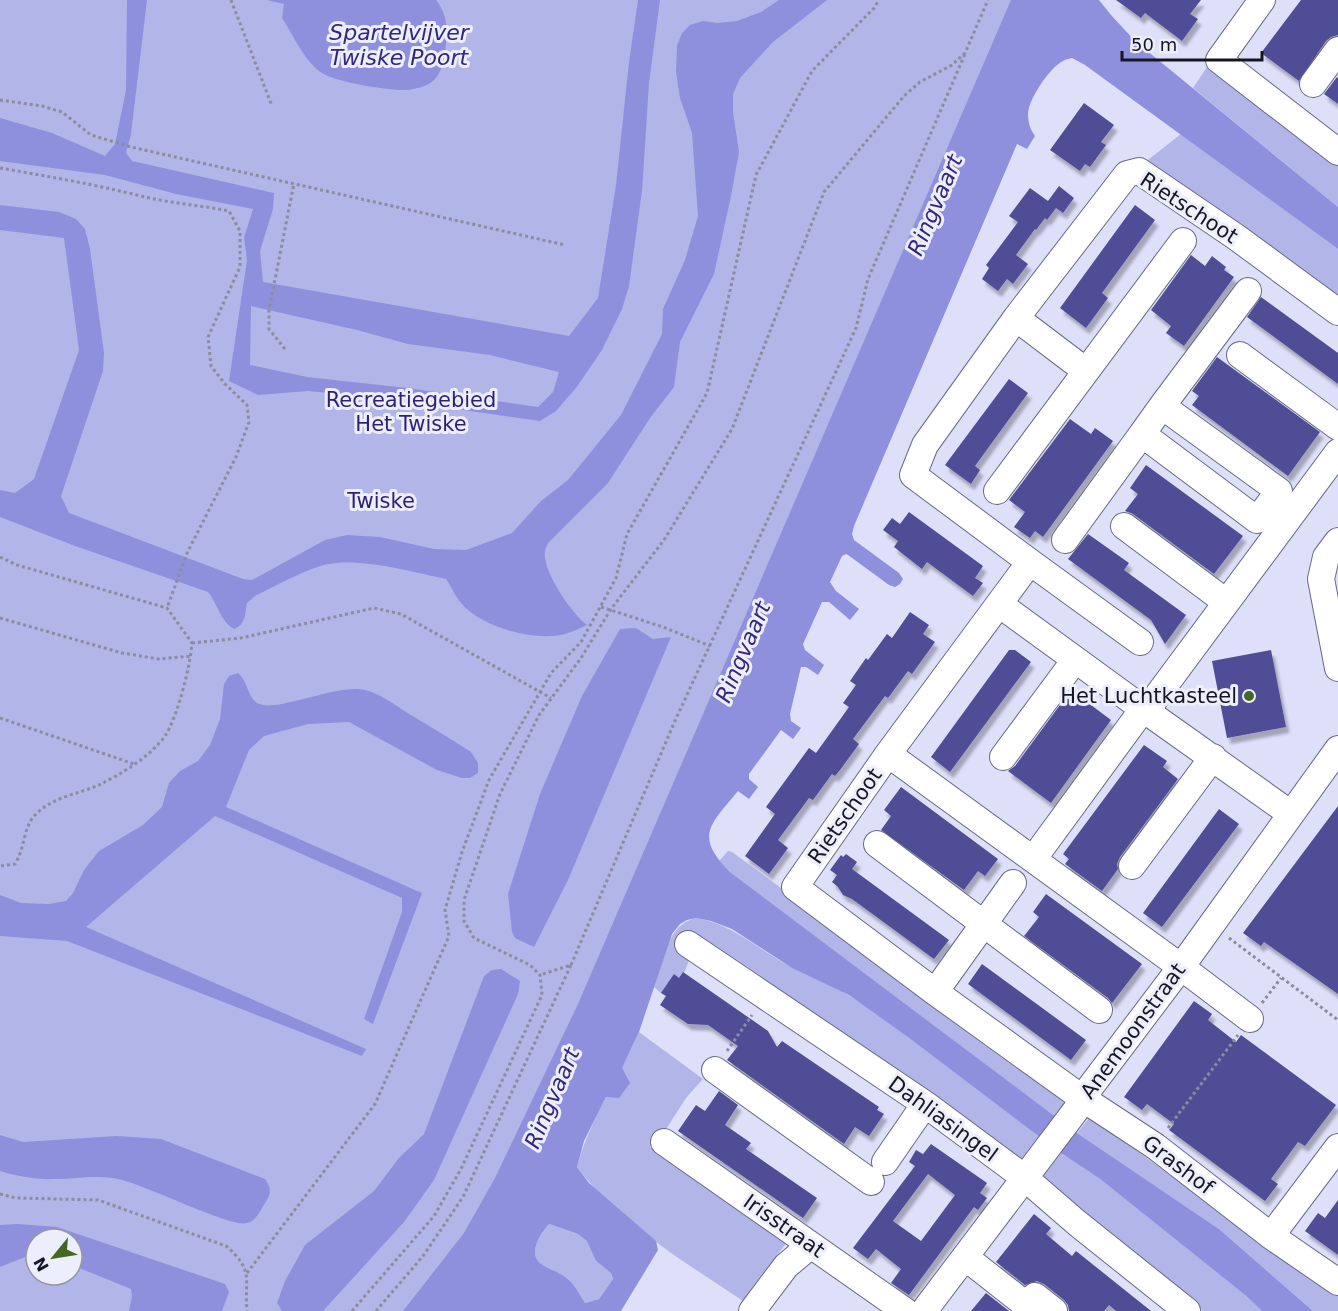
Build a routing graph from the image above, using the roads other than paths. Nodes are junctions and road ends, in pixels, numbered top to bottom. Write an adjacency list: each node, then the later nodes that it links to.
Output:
1 (1262, 0): 4 (street)
2 (1338, 50): 3 (street)
3 (1314, 84)
4 (1338, 152)
5 (1182, 241): 10 (street, Rietschoot)
6 (1248, 291): 11 (street)
7 (1338, 312): 8 (street, Rietschoot)
8 (1016, 318): 10 (street); 23 (street, Rietschoot)
9 (1240, 355): 12 (street)
10 (1086, 371): 18 (street, Rietschoot)
11 (1162, 406): 13 (street); 14 (street)
12 (1338, 427)
13 (1142, 434): 17 (street); 21 (street)
14 (1211, 442): 16 (street); 17 (street)
15 (1338, 452): 24 (street)
16 (1245, 468): 19 (street); 19 (street)
17 (1190, 470): 19 (street)
18 (997, 491)
19 (1224, 495)
20 (1124, 526): 24 (street)
21 (1065, 540)
22 (1338, 541): 28 (street)
23 (1030, 562): 25 (street, Rietschoot); 26 (street, Rietschoot)
24 (1226, 602): 29 (street)
25 (999, 604): 27 (street); 31 (street, Rietschoot)
26 (1140, 642)
27 (1075, 660): 29 (street); 32 (street)
28 (1338, 668)
29 (1145, 710): 33 (street); 36 (street)
30 (1338, 749): 34 (street, Anemoonstraat)
31 (888, 754): 36 (street); 42 (street, Rietschoot)
32 (1003, 757)
33 (1213, 757): 34 (street); 37 (street)
34 (1291, 814): 41 (street, Anemoonstraat)
35 (877, 844): 39 (street, Rietschoot)
36 (1034, 858): 41 (street)
37 (1132, 866)
38 (1013, 883): 39 (street)
39 (985, 924): 42 (street); 43 (street, Rietschoot)
40 (688, 944): 46 (street, Dahliasingel)
41 (1181, 967): 44 (street); 47 (street, Anemoonstraat)
42 (935, 992): 47 (street, Rietschoot)
43 (1099, 1010)
44 (1250, 1019)
45 (715, 1070): 46 (street)
46 (925, 1104): 50 (street, Dahliasingel)
47 (1079, 1104): 50 (street, Anemoonstraat); 51 (street, Grashof)
48 (664, 1142): 52 (street, Irisstraat)
49 (1338, 1147): 51 (street)
50 (1025, 1178): 53 (street, Anemoonstraat); 59 (street, Dahliasingel)
51 (1272, 1236): 54 (street, Grashof)
52 (811, 1245): 55 (street); 56 (street, Irisstraat)
53 (965, 1257): 57 (street, Anemoonstraat); 58 (street)
54 (1338, 1282)
55 (752, 1311)
56 (905, 1311)
57 (924, 1311)
58 (1054, 1311)
59 (1187, 1311)

